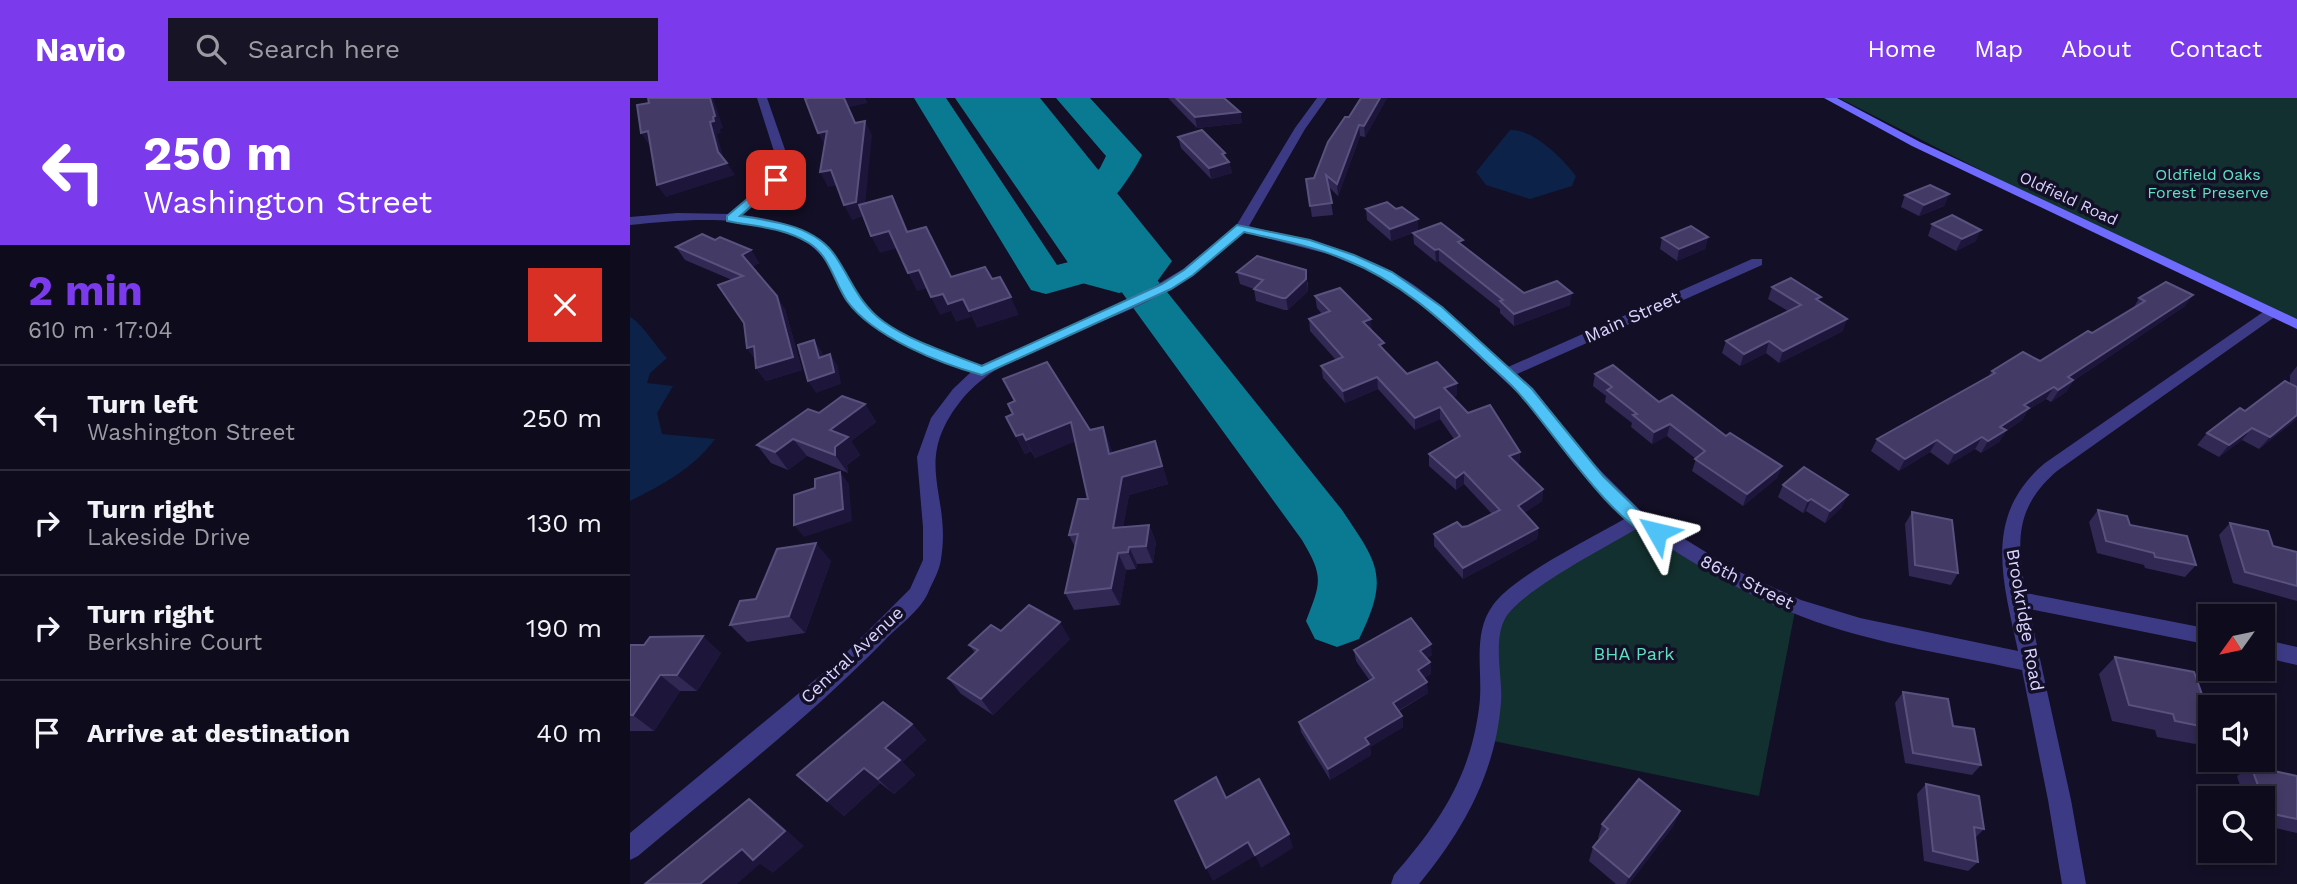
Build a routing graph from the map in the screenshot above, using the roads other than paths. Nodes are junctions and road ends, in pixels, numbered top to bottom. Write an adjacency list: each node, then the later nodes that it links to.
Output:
1 (762, 98): 4 (street)
2 (1322, 98): 6 (street)
3 (1829, 98): 8 (street, Oldfield Road)
4 (731, 219): 5 (street); 10 (street)
5 (630, 221)
6 (1241, 228): 10 (street); 11 (street, 86th Street)
7 (1757, 262): 11 (street, Main Street)
8 (2271, 313): 9 (street, Oldfield Road); 13 (street, Brookridge Road)
9 (2297, 325)
10 (982, 371): 18 (street, Central Avenue)
11 (1507, 373): 12 (street, 86th Street)
12 (1637, 519): 17 (street, 86th Street); 19 (street)
13 (2017, 599): 14 (street); 17 (street, Brookridge Road)
14 (2198, 635)
15 (2275, 651): 16 (street)
16 (2297, 656)
17 (2031, 663): 20 (street, Brookridge Road)
18 (630, 848)
19 (1404, 884)
20 (2074, 884)

